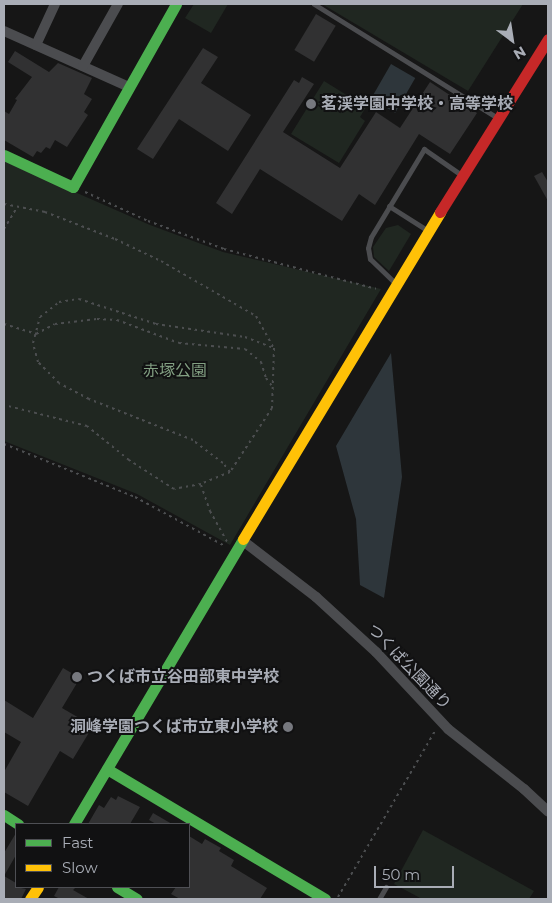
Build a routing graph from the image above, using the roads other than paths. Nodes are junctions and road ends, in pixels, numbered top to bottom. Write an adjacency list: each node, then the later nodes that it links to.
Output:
1 (55, 4): 7 (street)
2 (118, 4): 8 (street)
3 (176, 4): 9 (street)
4 (314, 4): 10 (lane)
5 (4, 31): 7 (street)
6 (548, 39): 10 (street)
7 (36, 45): 8 (street)
8 (83, 66): 9 (street)
9 (129, 87): 11 (street)
10 (499, 118): 12 (street)
11 (4, 155)
12 (462, 176): 13 (lane); 14 (street)
13 (389, 206): 14 (lane); 15 (lane)
14 (428, 230): 15 (street)
15 (395, 283): 17 (street)
16 (247, 544): 18 (street, つくば公園通り)
17 (107, 769): 21 (street); 27 (street)
18 (548, 811)
19 (4, 816): 20 (street)
20 (16, 823)
21 (75, 823)
22 (386, 886): 28 (lane)
23 (37, 888): 25 (street)
24 (119, 888): 26 (street)
25 (30, 899)
26 (137, 899)
27 (325, 899)
28 (379, 899)

